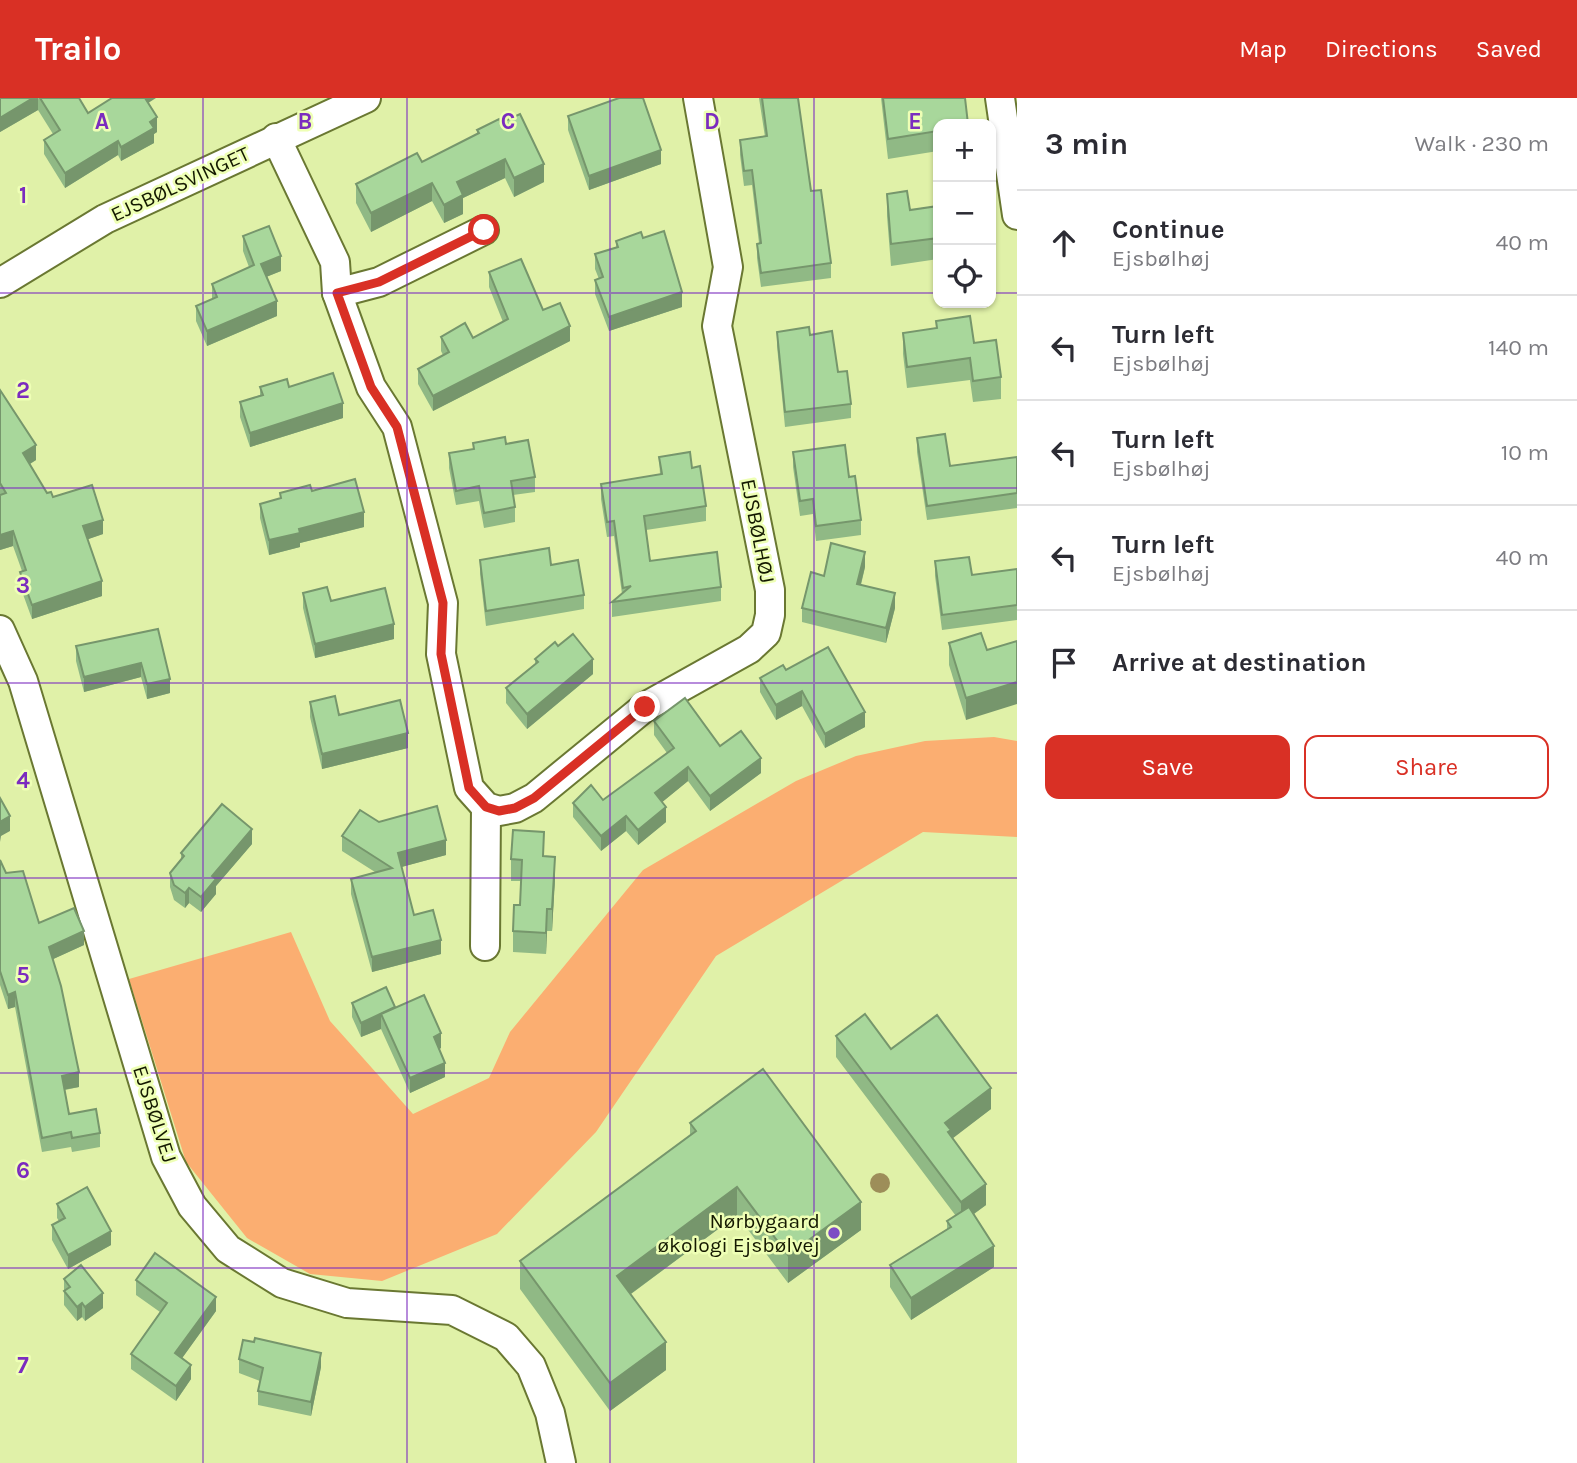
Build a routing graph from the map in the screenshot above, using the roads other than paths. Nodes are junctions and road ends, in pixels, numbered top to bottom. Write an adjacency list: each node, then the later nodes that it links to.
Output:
1 (366, 98): 4 (street, EJSBØLSVINGET)
2 (698, 98): 10 (street, EJSBØLHØJ)
3 (1000, 98): 5 (street)
4 (276, 138): 7 (street, EJSBØLSVINGET); 8 (street)
5 (1017, 215)
6 (484, 230): 8 (street)
7 (0, 283)
8 (337, 293): 10 (street)
9 (0, 631): 12 (street, EJSBØLVEJ)
10 (486, 807): 11 (street)
11 (485, 946)
12 (561, 1463)

